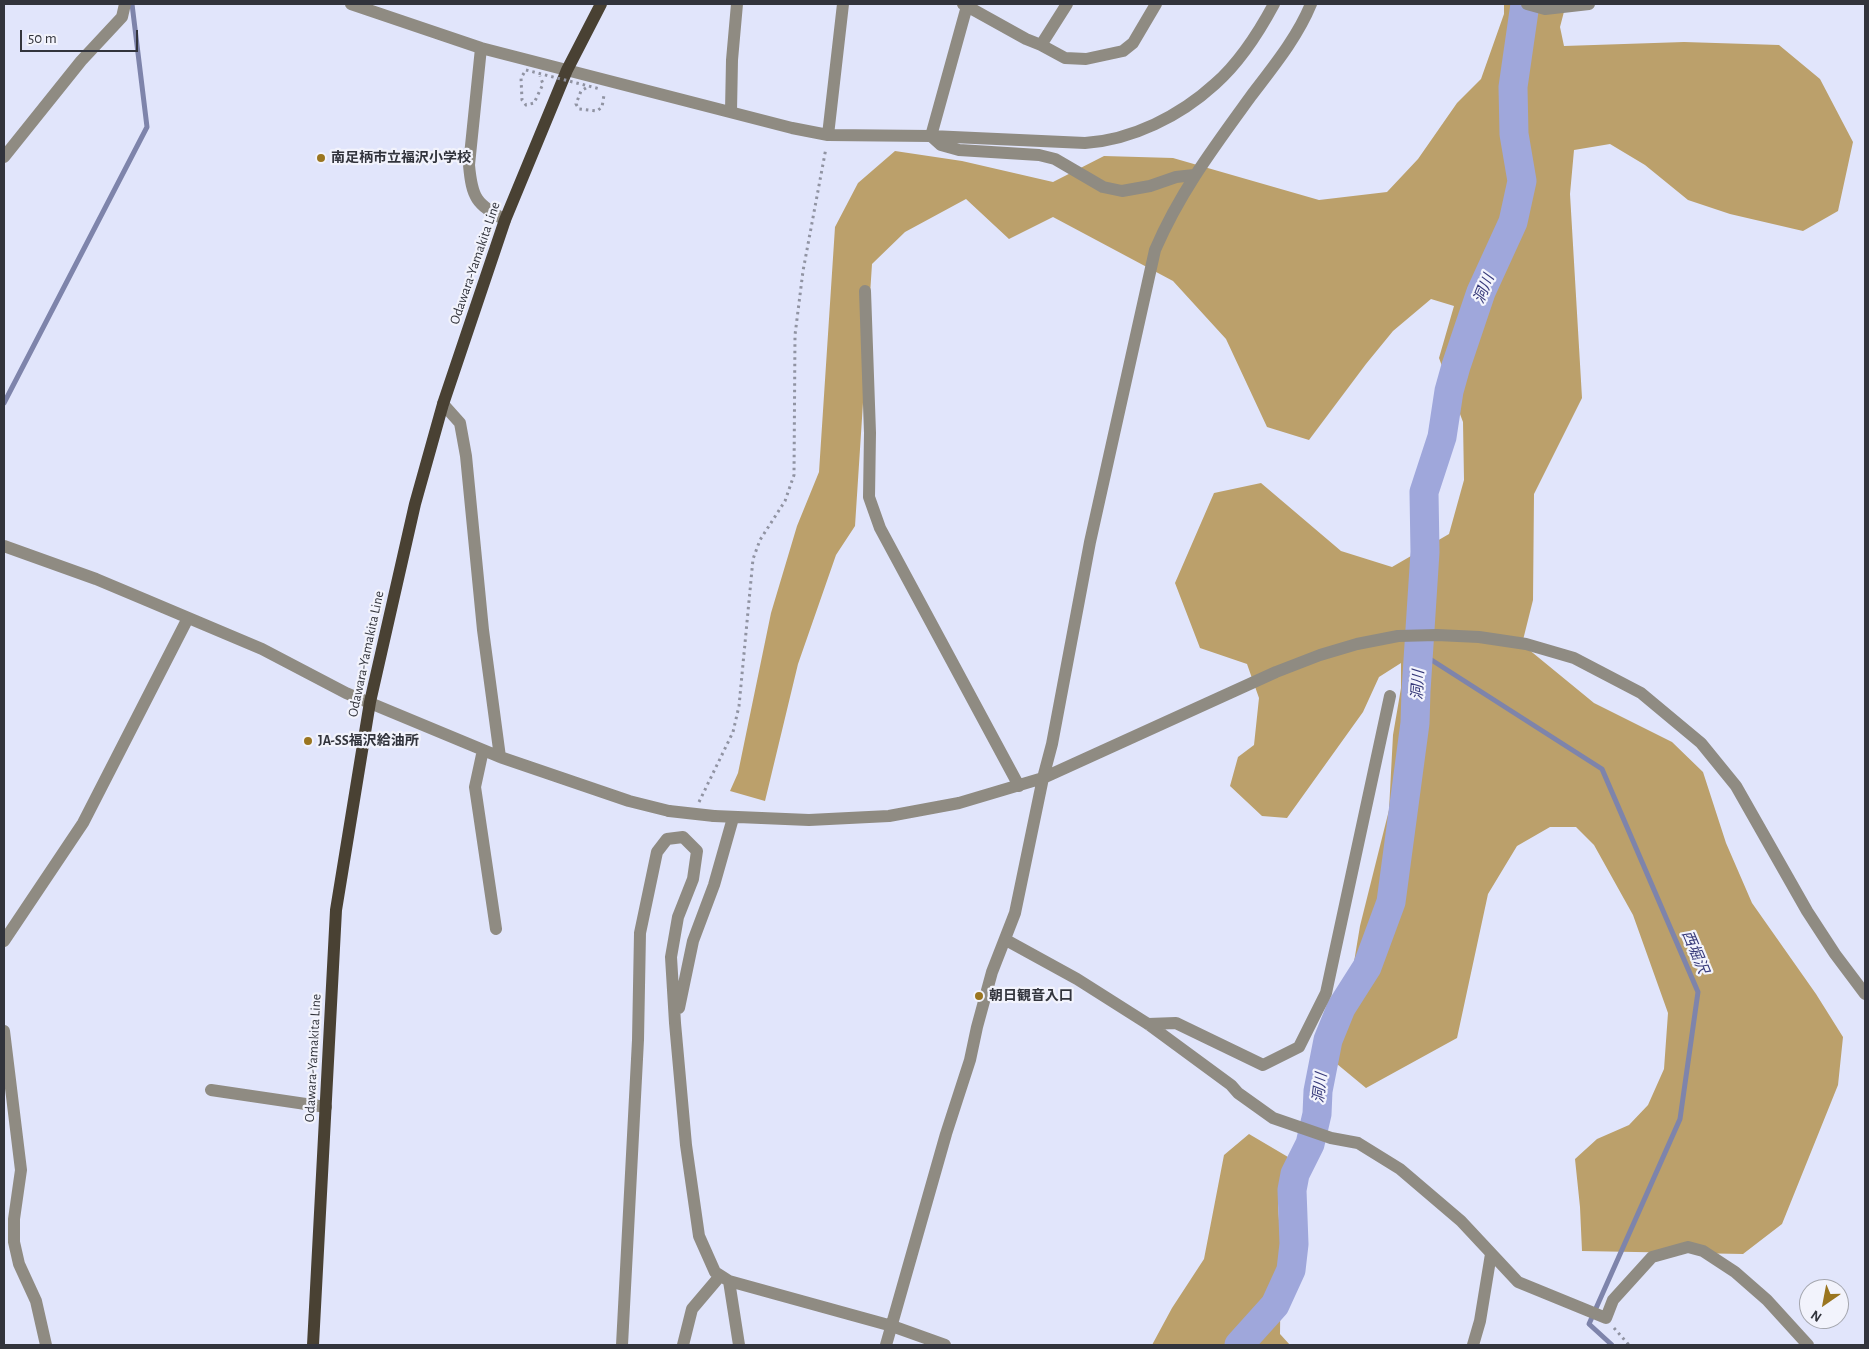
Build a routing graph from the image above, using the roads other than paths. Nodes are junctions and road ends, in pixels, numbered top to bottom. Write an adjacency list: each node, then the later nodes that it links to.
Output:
1 (125, 4): 19 (street)
2 (601, 4): 15 (main road, Odawara-Yamakita Line)
3 (737, 4): 16 (street)
4 (843, 4): 17 (street)
5 (1067, 4): 13 (street)
6 (1156, 4): 13 (street)
7 (1274, 4): 18 (street)
8 (1311, 4): 20 (street)
9 (1527, 4): 10 (street)
10 (1589, 4)
11 (359, 5): 14 (street)
12 (965, 5): 13 (street); 18 (street)
13 (1041, 45)
14 (481, 48): 15 (street); 21 (street)
15 (567, 70): 16 (street); 21 (main road, Odawara-Yamakita Line)
16 (730, 111): 17 (street)
17 (828, 135): 18 (street)
18 (931, 136): 20 (street)
19 (4, 157)
20 (1194, 175): 30 (street)
21 (504, 220): 23 (main road, Odawara-Yamakita Line)
22 (865, 291): 31 (street)
23 (443, 404): 27 (main road, Odawara-Yamakita Line); 29 (street)
24 (4, 546): 25 (street)
25 (188, 618): 27 (street); 35 (street)
26 (1390, 696): 38 (street)
27 (370, 702): 28 (street); 41 (main road, Odawara-Yamakita Line)
28 (482, 750): 29 (street); 33 (street)
29 (500, 757): 32 (street, bridge)
30 (1043, 778): 31 (street); 34 (street); 36 (street)
31 (1018, 786): 32 (street)
32 (732, 818): 37 (street)
33 (496, 929)
34 (1006, 940): 38 (street); 44 (street)
35 (4, 941)
36 (1865, 994)
37 (675, 1023): 43 (street); 47 (street)
38 (1148, 1024): 42 (street)
39 (4, 1031): 45 (street)
40 (211, 1090): 41 (street)
41 (326, 1107): 46 (main road, Odawara-Yamakita Line)
42 (1490, 1254): 52 (street); 53 (street)
43 (725, 1278): 44 (street); 48 (street); 49 (street)
44 (892, 1326): 50 (street); 51 (street)
45 (46, 1345)
46 (313, 1345)
47 (622, 1345)
48 (683, 1345)
49 (739, 1345)
50 (886, 1345)
51 (945, 1345)
52 (1473, 1345)
53 (1808, 1345)

